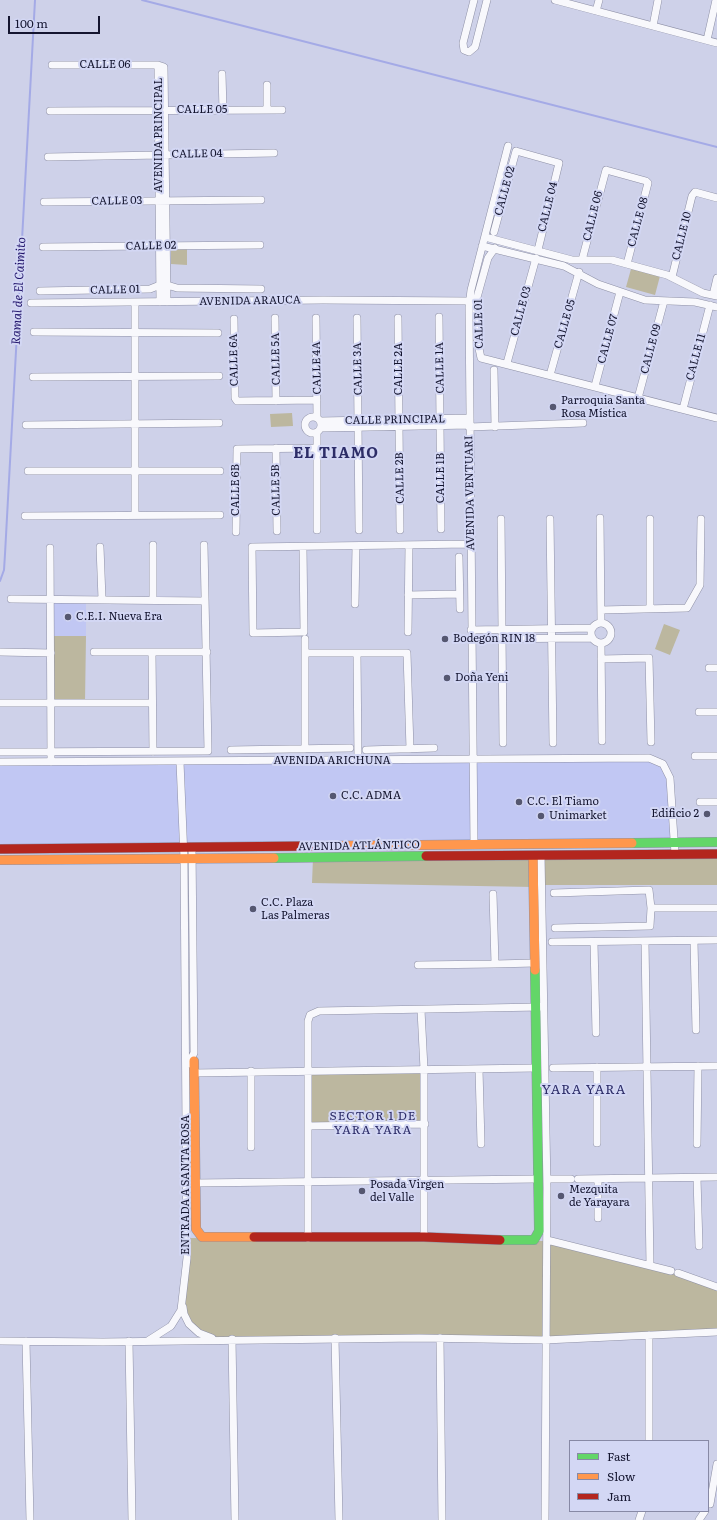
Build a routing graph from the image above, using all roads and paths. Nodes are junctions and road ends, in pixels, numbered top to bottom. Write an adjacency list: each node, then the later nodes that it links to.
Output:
1 (474, 0): 2 (street)
2 (487, 0)
3 (555, 0): 7 (street)
4 (599, 0): 7 (street)
5 (658, 0): 8 (street)
6 (716, 0): 9 (street)
7 (596, 11): 8 (street)
8 (652, 26): 9 (street)
9 (707, 40): 10 (street)
10 (717, 43)
11 (52, 65): 12 (street, CALLE 06)
12 (158, 65): 15 (street, AVENIDA PRINCIPAL)
13 (222, 74): 16 (street)
14 (267, 85): 17 (street)
15 (162, 110): 16 (street, CALLE 05); 19 (street, CALLE 05); 22 (street, AVENIDA PRINCIPAL)
16 (223, 110): 17 (street, CALLE 05)
17 (267, 110): 18 (street, CALLE 05)
18 (282, 110)
19 (50, 111)
20 (508, 146): 31 (street, AVENIDA VENTUARI)
21 (274, 153): 22 (street, CALLE 04)
22 (162, 155): 23 (street, CALLE 04); 27 (street, AVENIDA PRINCIPAL)
23 (48, 157)
24 (559, 163): 30 (street, CALLE 02); 37 (street, CALLE 04)
25 (646, 181): 38 (street, CALLE 06); 40 (street, CALLE 08)
26 (717, 198): 42 (street, CALLE 10)
27 (163, 200): 28 (street, CALLE 03); 29 (street, CALLE 03); 33 (street, AVENIDA PRINCIPAL)
28 (261, 200)
29 (44, 202)
30 (494, 232)
31 (485, 236): 34 (street, AVENIDA VENTUARI); 37 (street)
32 (260, 245): 33 (street, CALLE 02)
33 (163, 246): 35 (street, CALLE 02); 44 (street, AVENIDA PRINCIPAL)
34 (482, 246): 36 (street); 53 (street, AVENIDA VENTUARI)
35 (43, 248)
36 (495, 248): 37 (street); 66 (street, CALLE 01)
37 (537, 254): 39 (street); 66 (street, CALLE 03)
38 (582, 260): 39 (street); 40 (street)
39 (565, 262): 41 (street)
40 (627, 264): 42 (street)
41 (580, 272): 48 (street); 68 (street, CALLE 05)
42 (672, 277): 46 (street)
43 (717, 278): 49 (street)
44 (163, 285): 45 (street, CALLE 01); 47 (street, CALLE 01); 52 (street, AVENIDA PRINCIPAL)
45 (261, 289)
46 (698, 290): 49 (street); 54 (street)
47 (40, 291)
48 (620, 292): 50 (street); 72 (street, CALLE 07)
49 (715, 296)
50 (664, 301): 54 (street); 73 (street, CALLE 09)
51 (135, 302): 52 (street, AVENIDA ARAUCA); 55 (street, AVENIDA ARAUCA); 64 (street)
52 (164, 302): 53 (street, AVENIDA ARAUCA)
53 (469, 302): 84 (street, AVENIDA VENTUARI)
54 (695, 302): 56 (street)
55 (31, 304)
56 (713, 306): 76 (street, CALLE 11)
57 (439, 317): 78 (street, CALLE 1A)
58 (275, 318): 75 (street, CALLE 5A)
59 (316, 318): 74 (street, CALLE 4A)
60 (357, 318): 83 (street, CALLE 3A)
61 (398, 318): 81 (street, CALLE 2A)
62 (234, 319): 75 (street, CALLE 6A)
63 (34, 332): 64 (street)
64 (135, 332): 65 (street); 69 (street)
65 (218, 333)
66 (507, 364): 68 (street)
67 (494, 370): 87 (street)
68 (550, 375): 72 (street)
69 (135, 376): 70 (street); 71 (street); 79 (street)
70 (219, 376)
71 (33, 377)
72 (595, 386): 73 (street)
73 (638, 398): 76 (street)
74 (317, 400): 75 (street); 86 (street, CALLE 4A)
75 (276, 401)
76 (683, 409): 77 (street)
77 (717, 418)
78 (440, 422): 81 (street, CALLE PRINCIPAL); 84 (street, CALLE PRINCIPAL); 101 (street, CALLE 1B)
79 (135, 423): 80 (street); 85 (street); 90 (street)
80 (219, 423)
81 (399, 423): 83 (street, CALLE PRINCIPAL); 104 (street, CALLE 2B)
82 (583, 423): 87 (street, CALLE PRINCIPAL)
83 (358, 424): 86 (street, CALLE PRINCIPAL); 103 (street, CALLE 3A)
84 (469, 424): 87 (street, CALLE PRINCIPAL); 107 (street, AVENIDA VENTUARI)
85 (26, 425)
86 (319, 425): 89 (street, CALLE 4A)
87 (495, 427)
88 (276, 448): 89 (street); 105 (street, CALLE 5B); 106 (street, CALLE 6B)
89 (317, 448): 102 (street, CALLE 4A)
90 (135, 470): 91 (street); 92 (street); 93 (street)
91 (28, 471)
92 (220, 471)
93 (135, 514): 94 (street); 95 (street)
94 (220, 515)
95 (25, 516)
96 (600, 518): 126 (street)
97 (650, 518): 125 (street)
98 (550, 519): 131 (street)
99 (701, 519): 125 (street)
100 (500, 520): 130 (street)
101 (441, 529)
102 (317, 530)
103 (359, 530)
104 (400, 530)
105 (277, 531)
106 (236, 532)
107 (470, 544): 110 (street); 129 (street, AVENIDA VENTUARI)
108 (153, 545): 121 (street)
109 (204, 545): 122 (street)
110 (409, 545): 111 (street); 117 (street)
111 (356, 546): 113 (street); 123 (street)
112 (100, 547): 120 (street)
113 (303, 547): 113 (street)
114 (50, 548): 119 (street)
115 (459, 557): 116 (street)
116 (459, 594): 117 (street); 124 (street)
117 (408, 595): 132 (street)
118 (11, 598): 119 (street)
119 (50, 599): 120 (street); 143 (street)
120 (102, 599): 121 (street)
121 (153, 600): 122 (street)
122 (205, 601): 142 (street)
123 (355, 604)
124 (460, 609)
125 (650, 609): 126 (street)
126 (601, 610): 127 (street)
127 (601, 623): 128 (street); 138 (street)
128 (592, 628): 131 (street); 133 (street)
129 (471, 630): 130 (street); 135 (street, AVENIDA VENTUARI)
130 (502, 630): 131 (street); 136 (street)
131 (552, 630): 137 (street)
132 (408, 632)
133 (592, 638): 137 (street); 138 (street)
134 (305, 639): 144 (street)
135 (471, 639): 136 (street); 168 (street, AVENIDA VENTUARI)
136 (502, 639): 137 (street); 155 (street)
137 (552, 639): 153 (street)
138 (601, 643): 146 (street)
139 (0, 652): 143 (street)
140 (94, 652): 141 (street)
141 (152, 652): 142 (street); 149 (street)
142 (206, 652): 164 (street)
143 (50, 653): 148 (street)
144 (305, 653): 145 (street); 158 (street)
145 (357, 653): 159 (street); 167 (street)
146 (601, 658): 152 (street); 154 (street)
147 (0, 702): 148 (street)
148 (51, 702): 149 (street); 160 (street)
149 (151, 703): 164 (street)
150 (699, 712): 151 (street)
151 (717, 712)
152 (602, 741)
153 (552, 742)
154 (651, 742)
155 (502, 743)
156 (350, 748): 158 (street)
157 (434, 748): 159 (street)
158 (304, 749): 161 (street)
159 (410, 749): 162 (street)
160 (51, 750): 163 (street); 164 (street); 170 (street)
161 (231, 750)
162 (366, 750)
163 (0, 752)
164 (153, 752)
165 (695, 756): 166 (street)
166 (717, 756)
167 (358, 760): 168 (street, AVENIDA ARICHUNA); 171 (street, AVENIDA ARICHUNA)
168 (473, 760): 175 (street, AVENIDA ARICHUNA); 176 (street, AVENIDA VENTUARI)
169 (0, 762): 170 (street, AVENIDA ARICHUNA)
170 (52, 762): 171 (street, AVENIDA ARICHUNA)
171 (180, 762): 177 (street)
172 (700, 802): 173 (street)
173 (717, 802)
174 (717, 842): 175 (main road, AVENIDA ATLÁNTICO)
175 (675, 843): 176 (main road, AVENIDA ATLÁNTICO); 179 (street)
176 (474, 845): 177 (main road, AVENIDA ATLÁNTICO)
177 (187, 847): 178 (main road, AVENIDA ATLÁNTICO); 182 (street)
178 (0, 849)
179 (675, 854): 180 (main road, AVENIDA ATLÁNTICO); 181 (main road, AVENIDA ATLÁNTICO)
180 (717, 854)
181 (537, 856): 182 (main road, AVENIDA ATLÁNTICO); 194 (main road); 199 (street)
182 (188, 858): 183 (main road, AVENIDA ATLÁNTICO); 197 (street, ENTRADA A SANTA ROSA); 198 (street, ENTRADA A SANTA ROSA)
183 (0, 860)
184 (554, 893): 186 (street)
185 (493, 894): 195 (street)
186 (650, 908): 187 (street); 188 (street)
187 (717, 908)
188 (555, 928)
189 (717, 940): 191 (street)
190 (645, 941): 191 (street); 193 (street); 208 (street)
191 (694, 941): 201 (street)
192 (552, 942): 193 (street)
193 (594, 942): 202 (street)
194 (534, 963): 195 (street); 199 (main road)
195 (495, 964): 196 (street)
196 (418, 966)
197 (185, 1007): 198 (street); 206 (street, ENTRADA A SANTA ROSA)
198 (193, 1007): 206 (street, ENTRADA A SANTA ROSA)
199 (540, 1008): 200 (street); 209 (main road); 226 (street)
200 (421, 1010): 211 (street); 213 (street)
201 (696, 1030)
202 (596, 1032)
203 (194, 1061): 215 (main road)
204 (698, 1066): 205 (street); 208 (street); 220 (street)
205 (717, 1066)
206 (186, 1067): 238 (street, ENTRADA A SANTA ROSA)
207 (597, 1067): 208 (street); 210 (street); 218 (street)
208 (647, 1067): 224 (street)
209 (536, 1068): 212 (street); 223 (main road)
210 (554, 1068)
211 (424, 1069): 212 (street); 213 (street); 216 (street)
212 (479, 1069): 219 (street)
213 (308, 1070): 214 (street); 217 (street)
214 (251, 1071): 215 (street); 221 (street)
215 (194, 1073): 230 (main road)
216 (425, 1124): 217 (street); 229 (street)
217 (308, 1126): 228 (street)
218 (597, 1143)
219 (481, 1144)
220 (697, 1144)
221 (251, 1147)
222 (717, 1177): 225 (street)
223 (537, 1178): 229 (street); 232 (main road)
224 (648, 1178): 225 (street); 227 (street); 236 (street)
225 (697, 1178): 235 (street)
226 (547, 1179): 227 (street); 234 (street)
227 (598, 1179): 231 (street)
228 (308, 1180): 229 (street); 230 (street); 233 (street)
229 (425, 1180): 232 (street)
230 (195, 1183): 233 (main road)
231 (598, 1218)
232 (424, 1237): 233 (main road)
233 (308, 1238)
234 (547, 1240): 236 (street); 245 (street)
235 (698, 1246)
236 (650, 1265): 237 (street)
237 (717, 1287)
238 (183, 1303): 244 (street); 249 (street)
239 (717, 1332): 240 (street)
240 (649, 1335): 245 (street); 250 (street)
241 (335, 1338): 242 (street); 243 (street); 257 (street)
242 (440, 1338): 245 (street); 258 (street)
243 (232, 1339): 244 (street); 256 (street)
244 (217, 1340): 249 (street)
245 (545, 1340): 259 (street)
246 (0, 1341): 247 (street)
247 (26, 1341): 248 (street); 254 (street)
248 (129, 1341): 249 (street); 255 (street)
249 (146, 1341)
250 (649, 1440)
251 (717, 1464): 253 (street)
252 (717, 1496): 253 (street)
253 (709, 1505)
254 (30, 1520)
255 (132, 1520)
256 (235, 1520)
257 (339, 1520)
258 (442, 1520)
259 (546, 1520)

